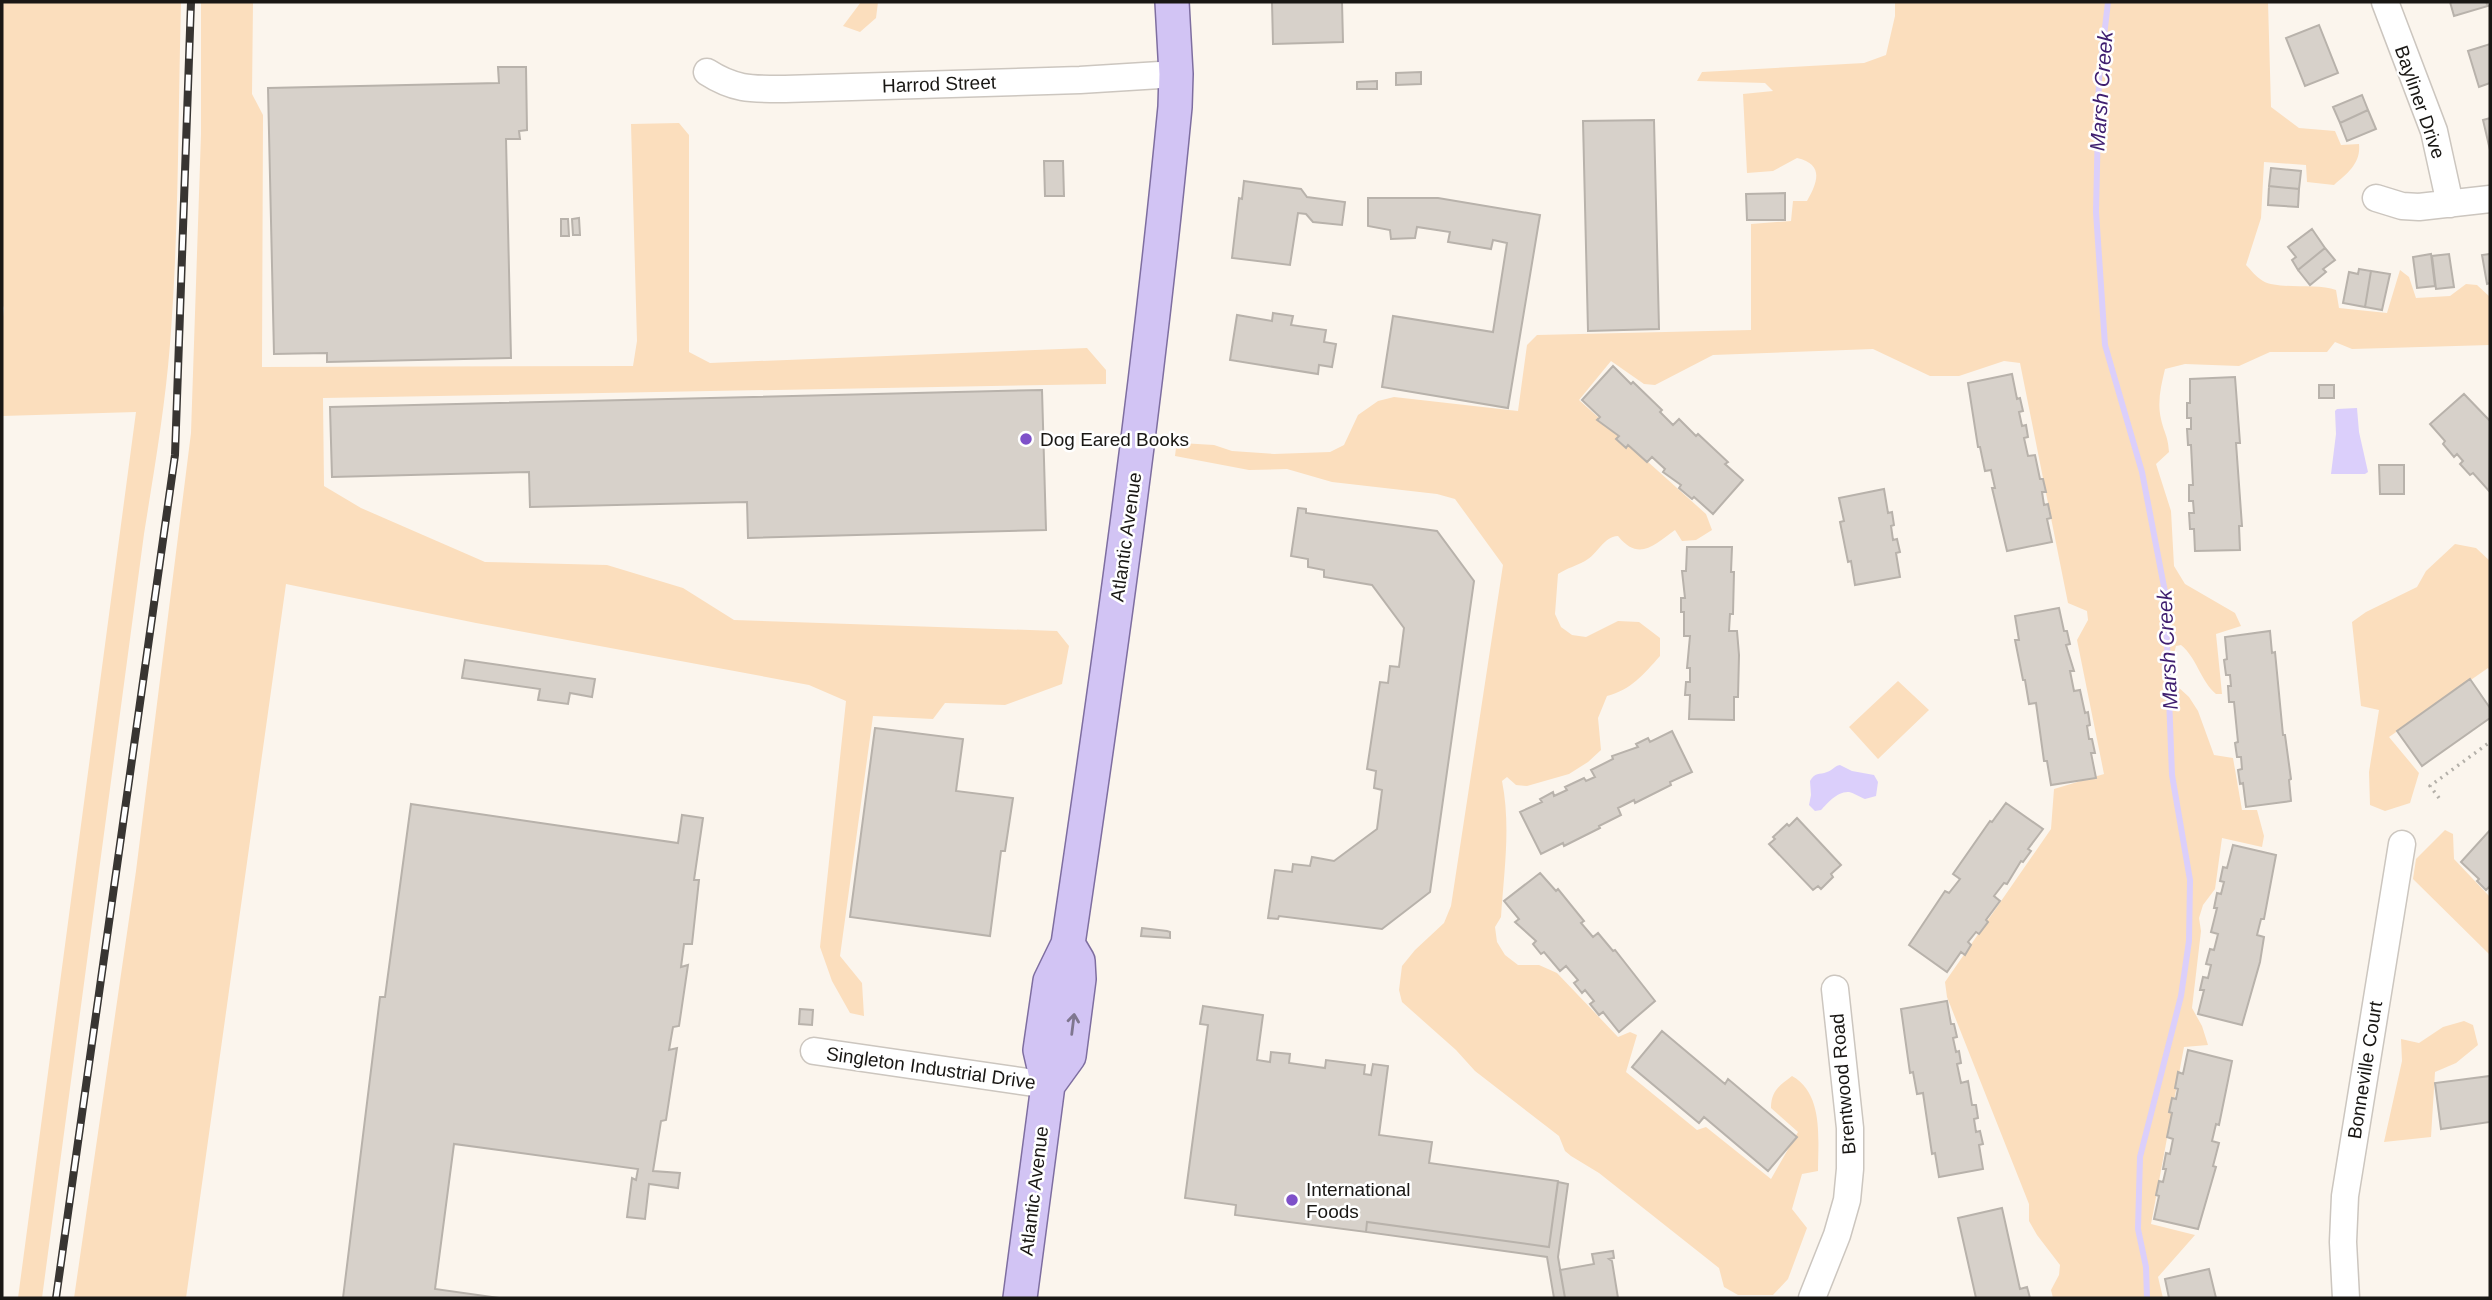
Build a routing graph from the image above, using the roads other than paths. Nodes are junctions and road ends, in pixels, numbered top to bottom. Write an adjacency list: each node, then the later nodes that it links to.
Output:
1 (1172, 2): 4 (main road, Atlantic Avenue)
2 (2385, 2): 7 (street, Bayliner Drive)
3 (706, 72): 4 (street, Harrod Street)
4 (1176, 74): 11 (main road, Atlantic Avenue)
5 (2376, 198): 7 (street)
6 (2490, 199): 7 (street)
7 (2450, 204)
8 (2402, 844): 14 (street, Bonneville Court)
9 (1835, 989): 13 (street, Brentwood Road)
10 (814, 1051): 11 (street, Singleton Industrial Drive)
11 (1048, 1084): 12 (main road, Atlantic Avenue)
12 (1020, 1298)
13 (1812, 1298)
14 (2346, 1298)

